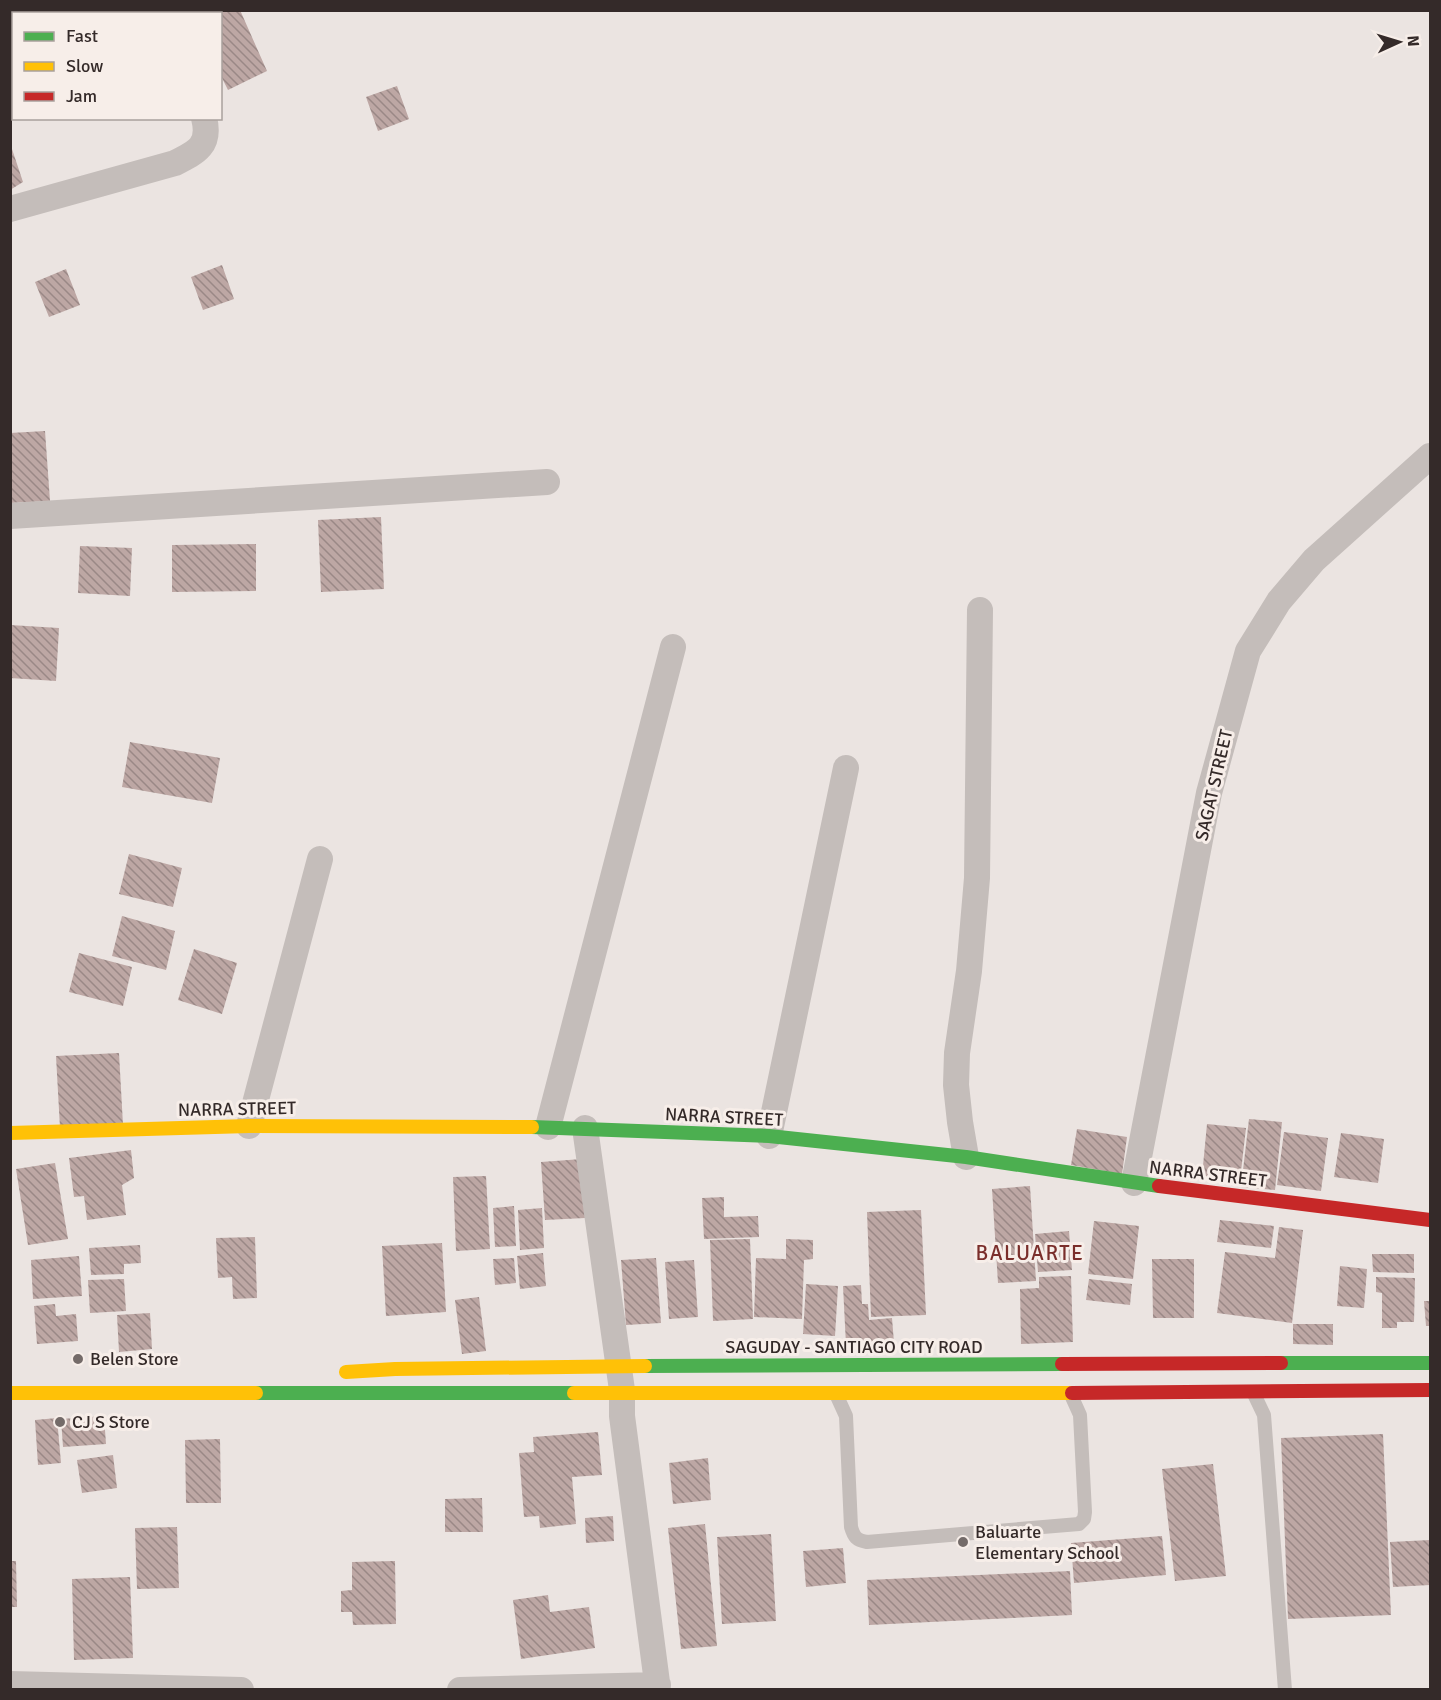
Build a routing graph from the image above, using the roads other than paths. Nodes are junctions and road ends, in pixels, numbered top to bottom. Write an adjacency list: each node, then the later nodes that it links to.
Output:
1 (204, 120): 2 (street)
2 (10, 209)
3 (1431, 456): 16 (street, SAGAT STREET)
4 (547, 482): 5 (street)
5 (10, 516)
6 (980, 610): 15 (street)
7 (674, 647): 11 (street)
8 (846, 768): 14 (street)
9 (320, 859): 10 (street)
10 (249, 1126): 11 (main road, NARRA STREET); 13 (main road, NARRA STREET)
11 (548, 1127): 12 (main road, NARRA STREET)
12 (585, 1128): 14 (main road, NARRA STREET); 20 (street)
13 (10, 1133)
14 (769, 1136): 15 (main road, NARRA STREET)
15 (966, 1157): 16 (main road, NARRA STREET)
16 (1134, 1183): 17 (main road, NARRA STREET)
17 (1431, 1220)
18 (1431, 1363): 22 (main road, SAGUDAY - SANTIAGO CITY ROAD)
19 (835, 1364): 20 (main road, SAGUDAY - SANTIAGO CITY ROAD); 23 (main road, SAGUDAY - SANTIAGO CITY ROAD); 29 (lane)
20 (618, 1367): 21 (main road, SAGUDAY - SANTIAGO CITY ROAD); 28 (street)
21 (329, 1372)
22 (1252, 1377): 23 (main road, SAGUDAY - SANTIAGO CITY ROAD); 23 (main road, SAGUDAY - SANTIAGO CITY ROAD); 25 (main road, SAGUDAY - SANTIAGO CITY ROAD); 34 (lane)
23 (1069, 1378): 29 (main road, SAGUDAY - SANTIAGO CITY ROAD); 29 (lane)
24 (310, 1381): 27 (main road, SAGUDAY - SANTIAGO CITY ROAD)
25 (1431, 1390)
26 (10, 1393): 27 (main road, SAGUDAY - SANTIAGO CITY ROAD)
27 (282, 1393): 28 (main road, SAGUDAY - SANTIAGO CITY ROAD)
28 (622, 1393): 29 (main road, SAGUDAY - SANTIAGO CITY ROAD); 31 (street)
29 (835, 1393)
30 (10, 1684): 32 (street)
31 (658, 1687): 33 (street)
32 (241, 1689)
33 (459, 1689)
34 (1285, 1689)

